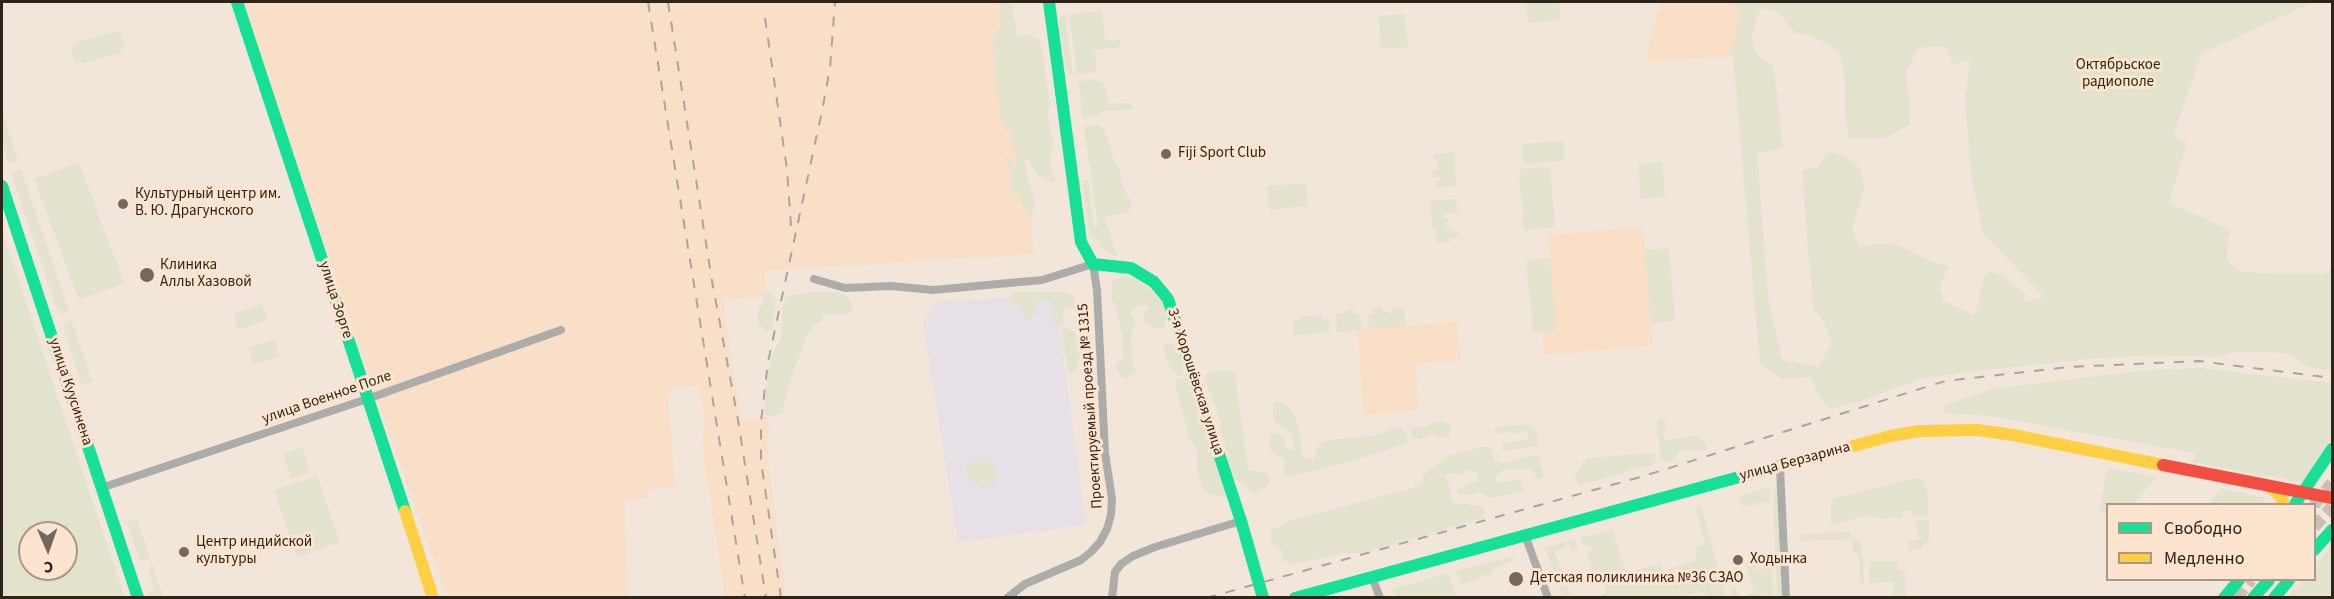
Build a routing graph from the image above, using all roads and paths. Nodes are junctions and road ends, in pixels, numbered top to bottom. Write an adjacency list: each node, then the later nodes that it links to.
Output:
1 (237, 2): 7 (street, улица Зорге)
2 (1049, 2): 4 (street)
3 (2, 186): 11 (street, улица Куусинена)
4 (1093, 264): 5 (street); 16 (street, 3-я Хорошёвская улица); 26 (street, Проектируемый проезд № 1315)
5 (814, 279)
6 (561, 330): 7 (street, улица Военное Поле)
7 (367, 399): 11 (street, улица Военное Поле); 25 (street, улица Зорге)
8 (2332, 449): 12 (street)
9 (1780, 467): 10 (street, улица Берзарина); 18 (street, улица Берзарина); 32 (street)
10 (2268, 485): 12 (street, улица Берзарина); 14 (street)
11 (101, 488): 24 (street, улица Куусинена)
12 (2304, 492): 13 (street, улица Берзарина); 15 (street)
13 (2332, 498)
14 (2284, 503)
15 (2296, 503)
16 (1241, 521): 27 (street); 28 (street, 3-я Хорошёвская улица)
17 (2332, 530): 19 (street)
18 (1525, 535): 20 (street, улица Берзарина); 31 (street)
19 (2316, 548)
20 (1372, 577): 29 (street, улица Берзарина); 30 (street)
21 (2237, 581): 33 (street)
22 (2267, 581): 34 (street)
23 (2287, 581): 35 (street)
24 (138, 597)
25 (433, 597)
26 (1007, 597)
27 (1112, 597)
28 (1263, 597)
29 (1295, 597)
30 (1380, 597)
31 (1548, 597)
32 (1786, 597)
33 (2223, 597)
34 (2253, 597)
35 (2274, 597)

